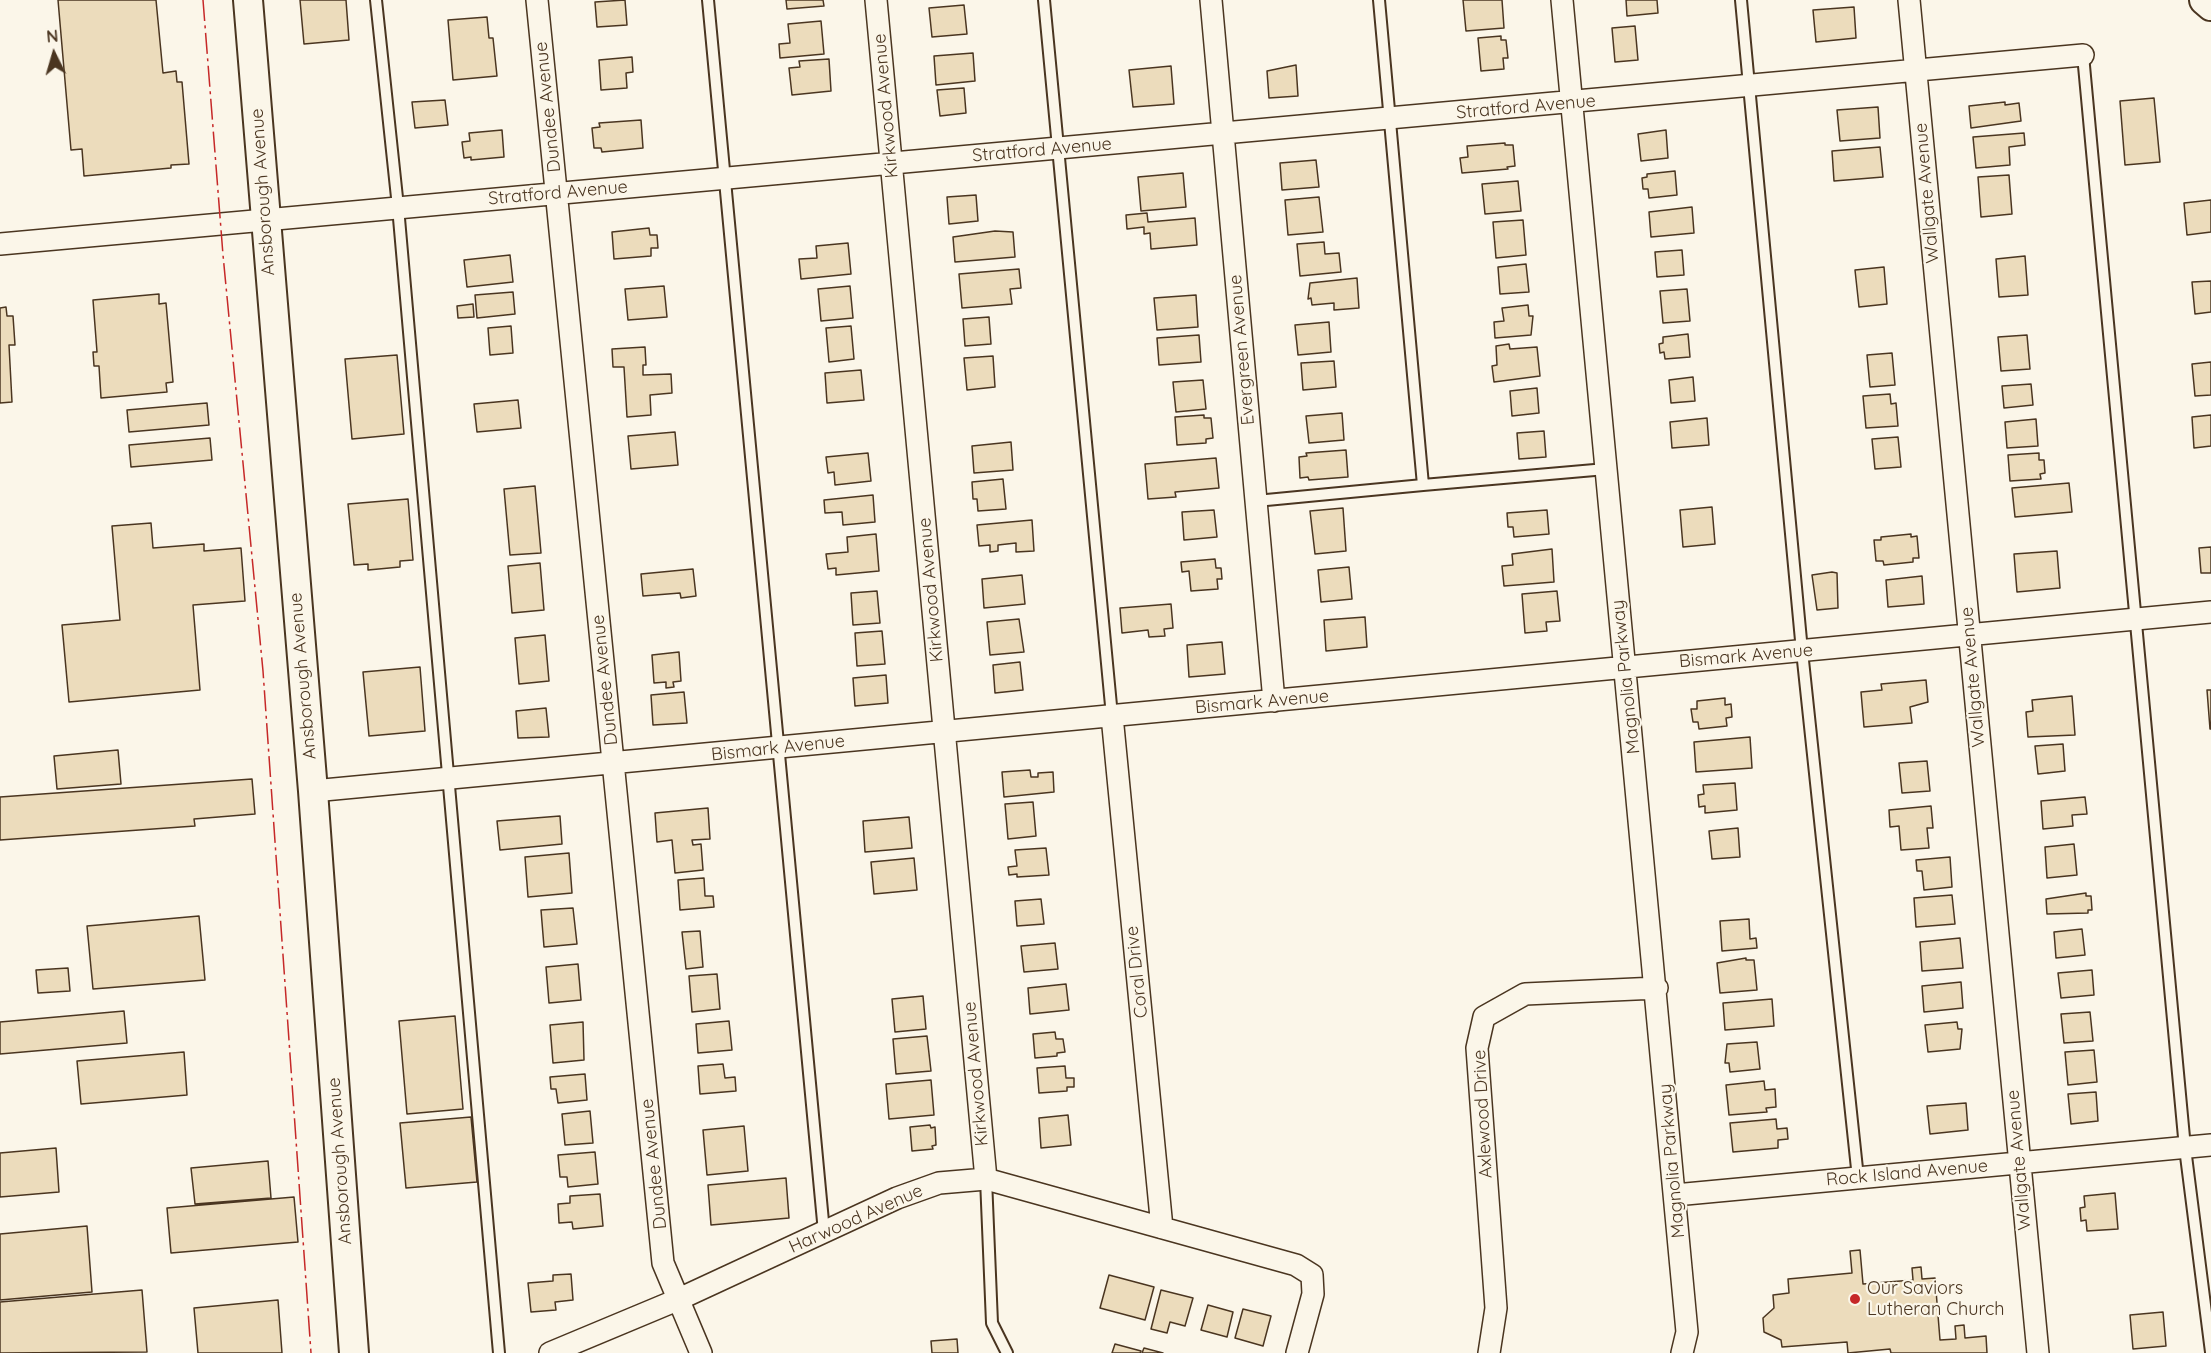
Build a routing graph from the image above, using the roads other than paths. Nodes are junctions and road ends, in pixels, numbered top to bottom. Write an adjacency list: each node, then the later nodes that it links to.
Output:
1 (248, 0): 25 (main road, Ansborough Avenue)
2 (376, 0): 24 (lane)
3 (537, 0): 23 (street, Dundee Avenue)
4 (708, 0): 22 (lane)
5 (876, 0): 21 (street, Kirkwood Avenue)
6 (1044, 0): 20 (lane)
7 (1211, 0): 19 (street, Evergreen Avenue)
8 (1379, 0): 18 (lane)
9 (1562, 0): 17 (street, Magnolia Parkway)
10 (1741, 0): 16 (lane)
11 (1909, 0): 15 (street, Wallgate Avenue)
12 (2204, 0): 13 (main road)
13 (2211, 6)
14 (2083, 55): 15 (street, Stratford Avenue); 31 (lane)
15 (1915, 72): 16 (street, Stratford Avenue); 32 (street, Wallgate Avenue)
16 (1749, 87): 17 (street, Stratford Avenue); 33 (lane)
17 (1572, 103): 18 (street, Stratford Avenue); 27 (street, Magnolia Parkway)
18 (1391, 119): 19 (street, Stratford Avenue); 28 (lane)
19 (1223, 134): 20 (street, Stratford Avenue); 29 (street, Evergreen Avenue)
20 (1057, 149): 21 (street, Stratford Avenue); 36 (lane)
21 (891, 163): 22 (street, Stratford Avenue); 37 (street, Kirkwood Avenue)
22 (727, 178): 23 (street, Stratford Avenue); 38 (lane)
23 (557, 193): 24 (street, Stratford Avenue); 39 (street, Dundee Avenue)
24 (398, 207): 25 (street, Stratford Avenue); 40 (lane)
25 (265, 219): 26 (street, Stratford Avenue); 41 (main road, Ansborough Avenue)
26 (0, 244)
27 (1606, 469): 28 (lane); 34 (street, Magnolia Parkway)
28 (1424, 485): 29 (lane)
29 (1256, 501): 35 (street, Evergreen Avenue)
30 (2211, 612): 31 (street, Bismark Avenue)
31 (2137, 620): 32 (street, Bismark Avenue); 44 (lane)
32 (1969, 635): 33 (street, Bismark Avenue); 45 (street, Wallgate Avenue)
33 (1803, 651): 34 (street, Bismark Avenue); 46 (lane)
34 (1625, 667): 35 (street, Bismark Avenue); 42 (street, Magnolia Parkway)
35 (1274, 701): 36 (street, Bismark Avenue)
36 (1112, 716): 37 (street, Bismark Avenue); 49 (street, Coral Drive)
37 (944, 731): 38 (street, Bismark Avenue); 47 (street, Kirkwood Avenue)
38 (778, 748): 39 (street, Bismark Avenue); 50 (lane)
39 (614, 764): 40 (street, Bismark Avenue); 51 (street, Dundee Avenue)
40 (449, 779): 41 (street, Bismark Avenue); 54 (lane)
41 (313, 791): 53 (main road, Ansborough Avenue)
42 (1657, 988): 48 (street, Magnolia Parkway); 59 (street, Axlewood Drive)
43 (2211, 1145): 44 (street, Rock Island Avenue)
44 (2185, 1148): 45 (street, Rock Island Avenue); 52 (lane)
45 (2019, 1163): 46 (street, Rock Island Avenue); 61 (street, Wallgate Avenue)
46 (1858, 1178): 48 (street, Rock Island Avenue)
47 (986, 1179): 49 (street, Harwood Avenue); 50 (street, Harwood Avenue); 57 (lane)
48 (1675, 1194): 60 (street, Magnolia Parkway)
49 (1162, 1228): 58 (street, Harwood Avenue)
50 (824, 1232): 51 (street, Harwood Avenue)
51 (677, 1300): 55 (street, Harwood Avenue); 56 (street, Dundee Avenue)
52 (2211, 1352)
53 (354, 1353)
54 (499, 1353)
55 (550, 1353)
56 (701, 1353)
57 (1007, 1353)
58 (1298, 1353)
59 (1489, 1353)
60 (1682, 1353)
61 (2038, 1353)

